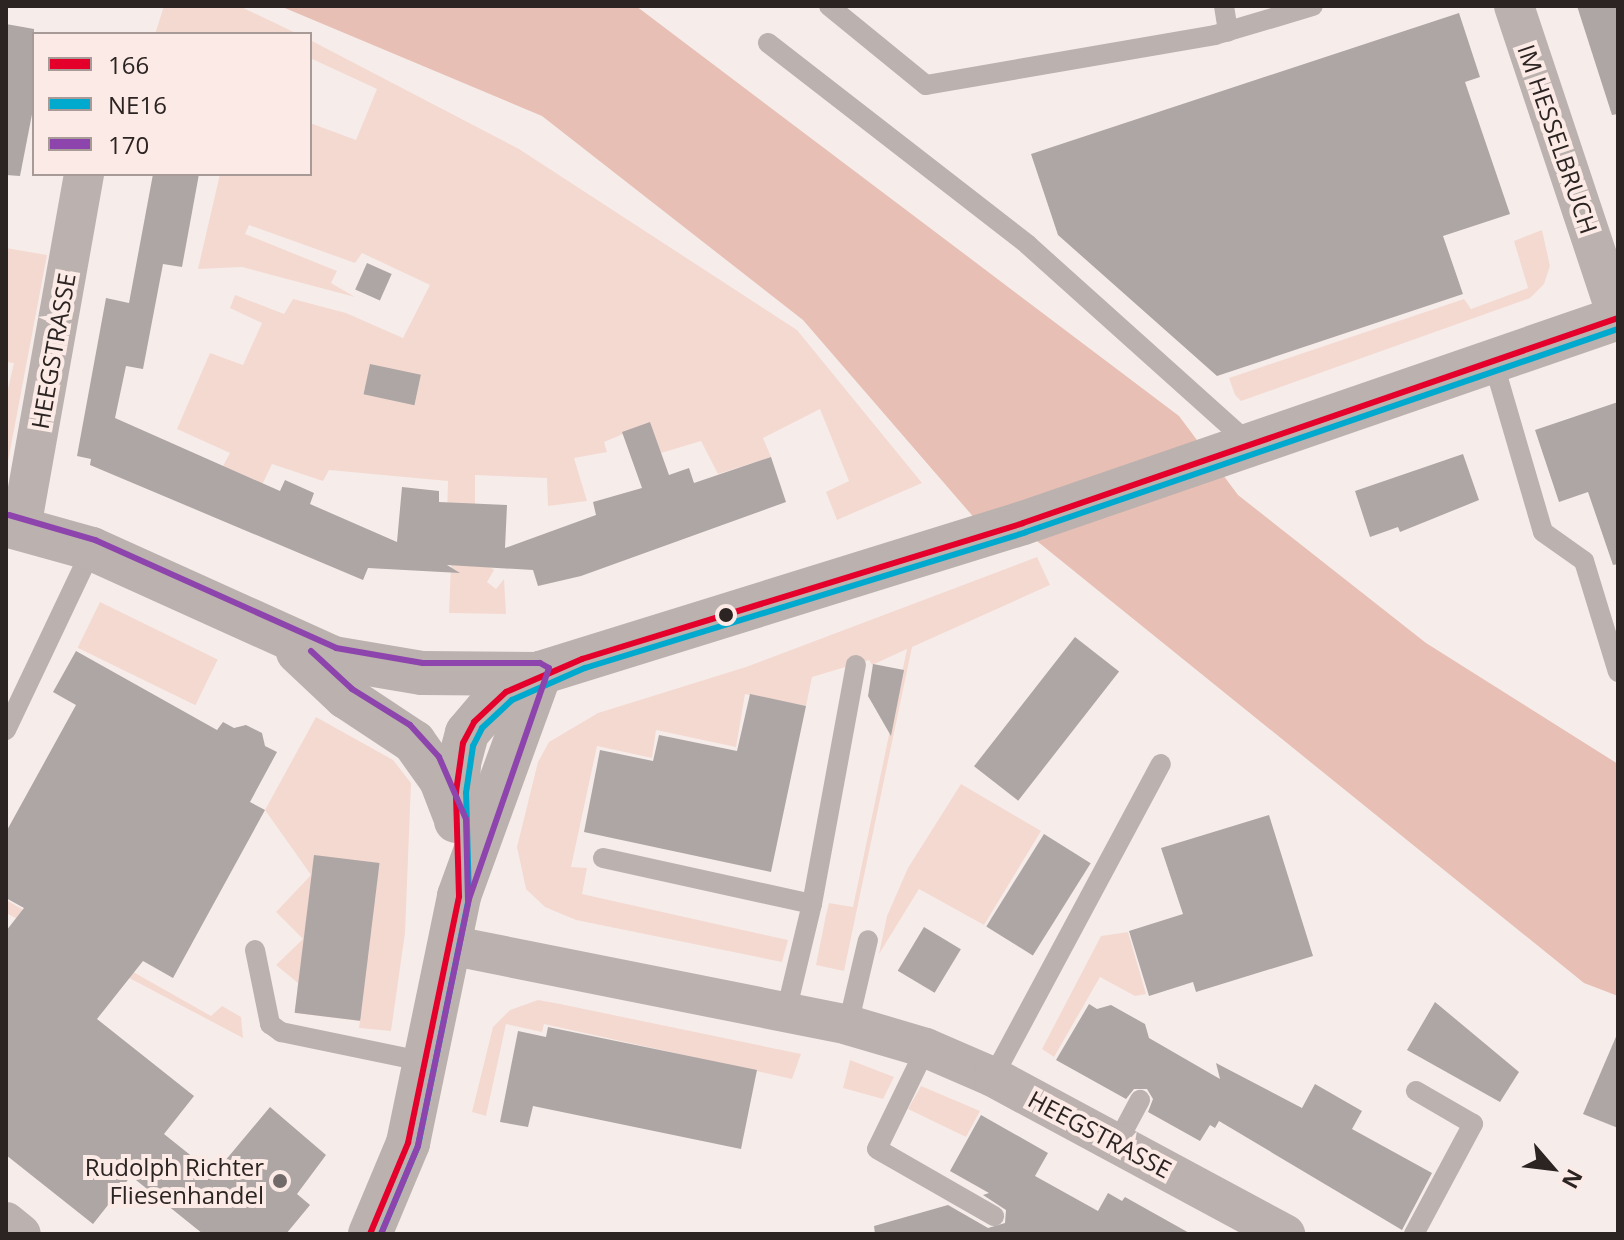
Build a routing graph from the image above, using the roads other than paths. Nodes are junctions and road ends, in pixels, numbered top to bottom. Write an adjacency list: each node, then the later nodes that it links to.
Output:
1 (829, 6): 5 (lane)
2 (1224, 6): 5 (lane)
3 (1313, 6): 5 (lane)
4 (1514, 6): 8 (street, IM HESSELBRUCH)
5 (1228, 32)
6 (768, 43): 10 (lane)
7 (84, 176): 11 (street, HEEGSTRASSE)
8 (1618, 318): 9 (street)
9 (1493, 361): 10 (street); 15 (lane)
10 (1251, 445): 16 (street)
11 (14, 526): 12 (street, HEEGSTRASSE)
12 (92, 549): 13 (street, HEEGSTRASSE); 17 (lane)
13 (287, 641): 16 (street, HEEGSTRASSE); 19 (street, HEEGSTRASSE)
14 (856, 665): 22 (lane)
15 (1618, 672)
16 (540, 673): 19 (street); 21 (street)
17 (6, 730)
18 (1161, 764): 30 (lane)
19 (456, 821): 21 (street, HEEGSTRASSE)
20 (603, 858): 22 (lane)
21 (459, 896): 24 (street)
22 (812, 904): 26 (lane)
23 (868, 940): 27 (lane)
24 (449, 945): 26 (street, HEEGSTRASSE); 29 (street)
25 (255, 950): 29 (lane)
26 (786, 1012): 27 (street, HEEGSTRASSE)
27 (848, 1025): 28 (street, HEEGSTRASSE)
28 (926, 1048): 30 (street, HEEGSTRASSE); 34 (lane)
29 (426, 1062): 38 (street)
30 (993, 1077): 33 (street, HEEGSTRASSE)
31 (1416, 1091): 40 (lane)
32 (1140, 1100): 33 (lane)
33 (1117, 1143): 35 (street, HEEGSTRASSE)
34 (994, 1216)
35 (1240, 1221): 39 (street, HEEGSTRASSE)
36 (6, 1222): 37 (street)
37 (21, 1234)
38 (370, 1234)
39 (1285, 1234)
40 (1414, 1234)

